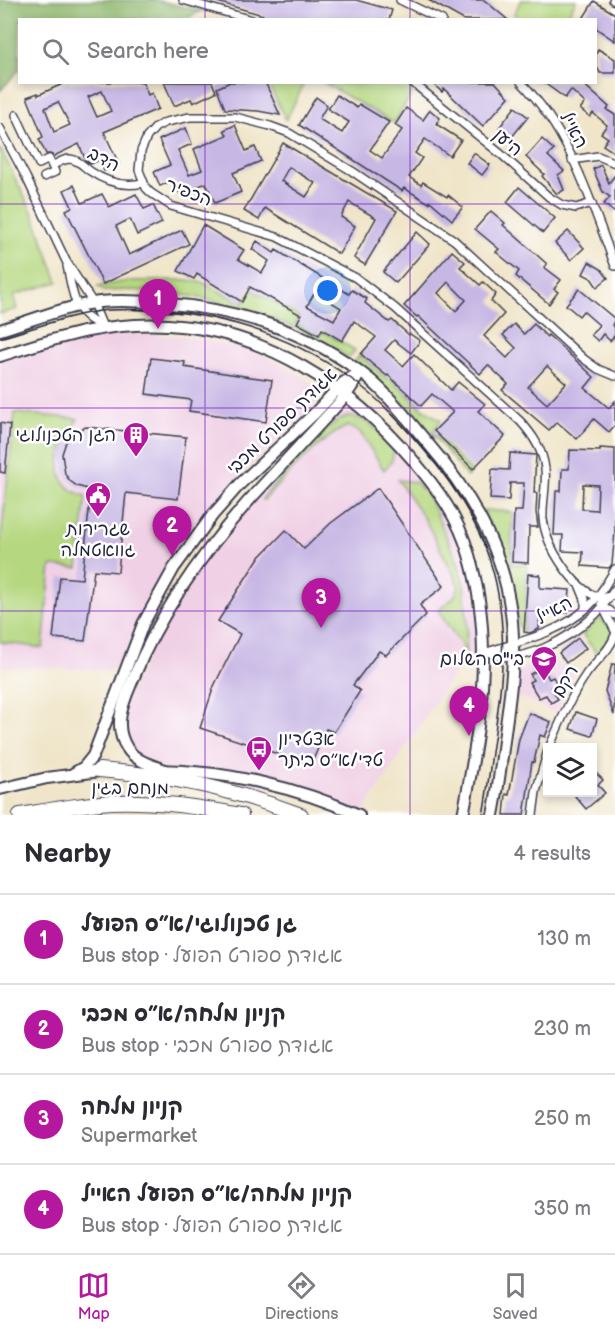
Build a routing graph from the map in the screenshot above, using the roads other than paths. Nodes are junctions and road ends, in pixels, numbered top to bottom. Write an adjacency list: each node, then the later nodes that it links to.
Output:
1 (183, 0): 3 (street)
2 (400, 0): 4 (street)
3 (245, 18)
4 (438, 18)
5 (414, 84): 14 (street, היען)
6 (523, 84): 9 (street, האייל)
7 (16, 115): 11 (street)
8 (0, 128): 15 (street)
9 (572, 160): 10 (street); 14 (street, האייל)
10 (615, 163)
11 (52, 166): 12 (street); 13 (street, הדב)
12 (44, 177)
13 (143, 183): 23 (street, הכפיר); 26 (street, הכפיר)
14 (592, 203): 16 (street, האייל)
15 (66, 261): 17 (street); 18 (street)
16 (615, 266)
17 (93, 303): 18 (street); 19 (street); 22 (street)
18 (77, 307): 19 (street); 20 (street)
19 (103, 327): 21 (street); 24 (street)
20 (0, 330)
21 (0, 356)
22 (360, 372): 24 (street, אגודת ספורט מכבי); 34 (street)
23 (615, 376)
24 (342, 392): 35 (street); 40 (street, אגודת ספורט מכבי); 41 (street, אגודת ספורט מכבי)
25 (615, 569): 29 (street, רקם)
26 (577, 582): 29 (street, הכפיר); 31 (street, הכפיר)
27 (615, 589): 28 (street, האייל)
28 (610, 596): 29 (street); 30 (street, האייל)
29 (598, 598): 30 (street, רקם); 31 (street, האייל)
30 (602, 608): 31 (street); 32 (street); 33 (street, רקם); 36 (street, האייל)
31 (586, 609): 34 (street, האייל)
32 (615, 615)
33 (615, 633): 37 (street, רקם)
34 (514, 644): 35 (street, האייל); 36 (street)
35 (486, 652): 36 (street); 47 (street)
36 (514, 657): 48 (street)
37 (551, 743)
38 (543, 767): 49 (street, רקם)
39 (99, 770): 40 (street); 41 (street); 45 (highway)
40 (165, 770): 46 (street)
41 (74, 774): 42 (street)
42 (0, 789)
43 (20, 815): 44 (highway, מנחם בגין)
44 (241, 815)
45 (301, 815)
46 (358, 815)
47 (463, 815)
48 (493, 815)
49 (533, 815)

